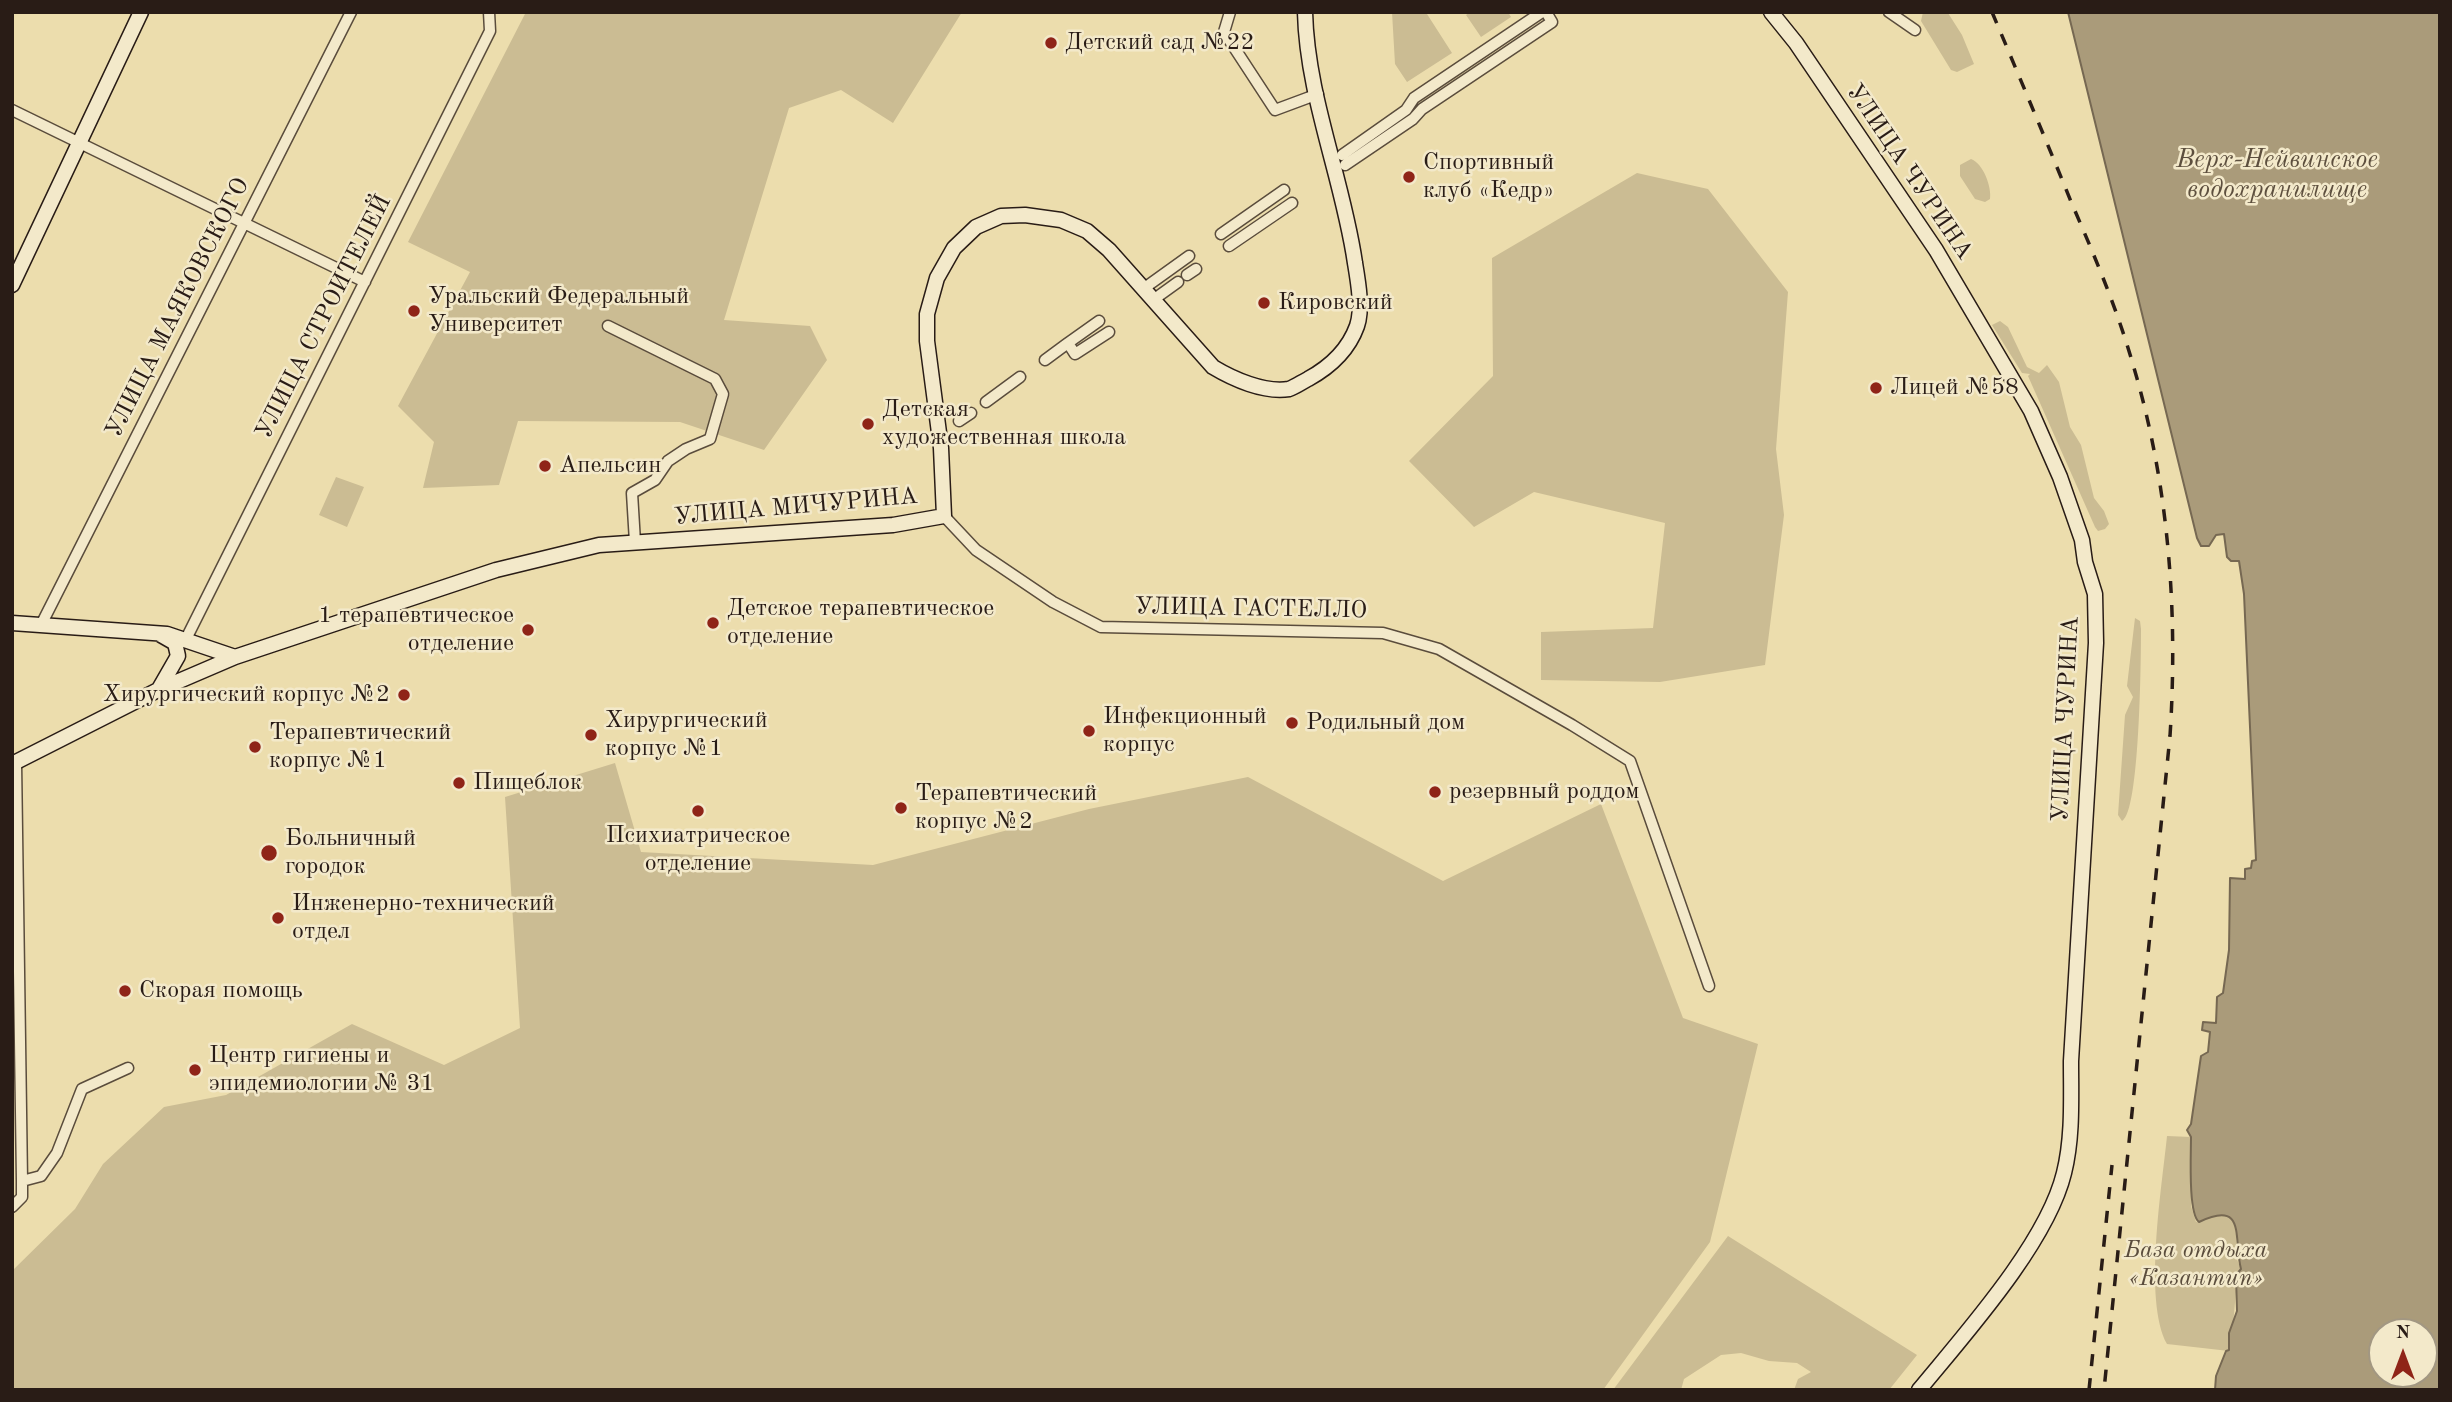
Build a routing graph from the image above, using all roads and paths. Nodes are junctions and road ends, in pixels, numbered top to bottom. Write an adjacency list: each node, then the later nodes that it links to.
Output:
1 (141, 12): 12 (street)
2 (351, 12): 16 (street, УЛИЦА МАЯКОВСКОГО)
3 (489, 12): 21 (street, УЛИЦА СТРОИТЕЛЕЙ)
4 (1230, 12): 10 (street)
5 (1306, 12): 10 (street, УЛИЦА МИЧУРИНА)
6 (1544, 12): 13 (street)
7 (1771, 12): 48 (street, УЛИЦА ЧУРИНА)
8 (1889, 12): 9 (street)
9 (1915, 30)
10 (1318, 94): 23 (street, УЛИЦА МИЧУРИНА)
11 (12, 110): 12 (street)
12 (80, 142): 16 (street); 22 (street)
13 (1343, 160)
14 (1284, 190): 17 (street)
15 (1292, 203): 18 (street)
16 (244, 223): 21 (street); 36 (street, УЛИЦА МАЯКОВСКОГО)
17 (1221, 234)
18 (1229, 246)
19 (1189, 256): 23 (street)
20 (1187, 275): 23 (street)
21 (365, 282): 38 (street, УЛИЦА СТРОИТЕЛЕЙ)
22 (12, 285)
23 (1148, 294): 33 (street, УЛИЦА МИЧУРИНА)
24 (1099, 321): 27 (street)
25 (608, 326): 34 (street)
26 (1109, 332): 27 (street)
27 (1068, 343): 28 (street)
28 (1045, 360)
29 (1020, 377): 30 (street)
30 (986, 402)
31 (971, 414): 32 (street)
32 (959, 421)
33 (944, 516): 34 (street, УЛИЦА МИЧУРИНА); 42 (street, УЛИЦА ГАСТЕЛЛО)
34 (635, 542): 39 (street, УЛИЦА МИЧУРИНА)
35 (12, 622): 36 (street)
36 (42, 623): 37 (street)
37 (158, 634): 38 (street); 40 (street)
38 (186, 639): 39 (street)
39 (235, 657): 40 (street, УЛИЦА МИЧУРИНА)
40 (158, 690): 41 (street, УЛИЦА МИЧУРИНА)
41 (14, 763): 44 (street)
42 (1709, 986)
43 (128, 1068): 46 (street)
44 (21, 1074): 45 (street); 46 (street)
45 (12, 1083)
46 (22, 1181): 47 (street)
47 (12, 1207)
48 (1919, 1390)

